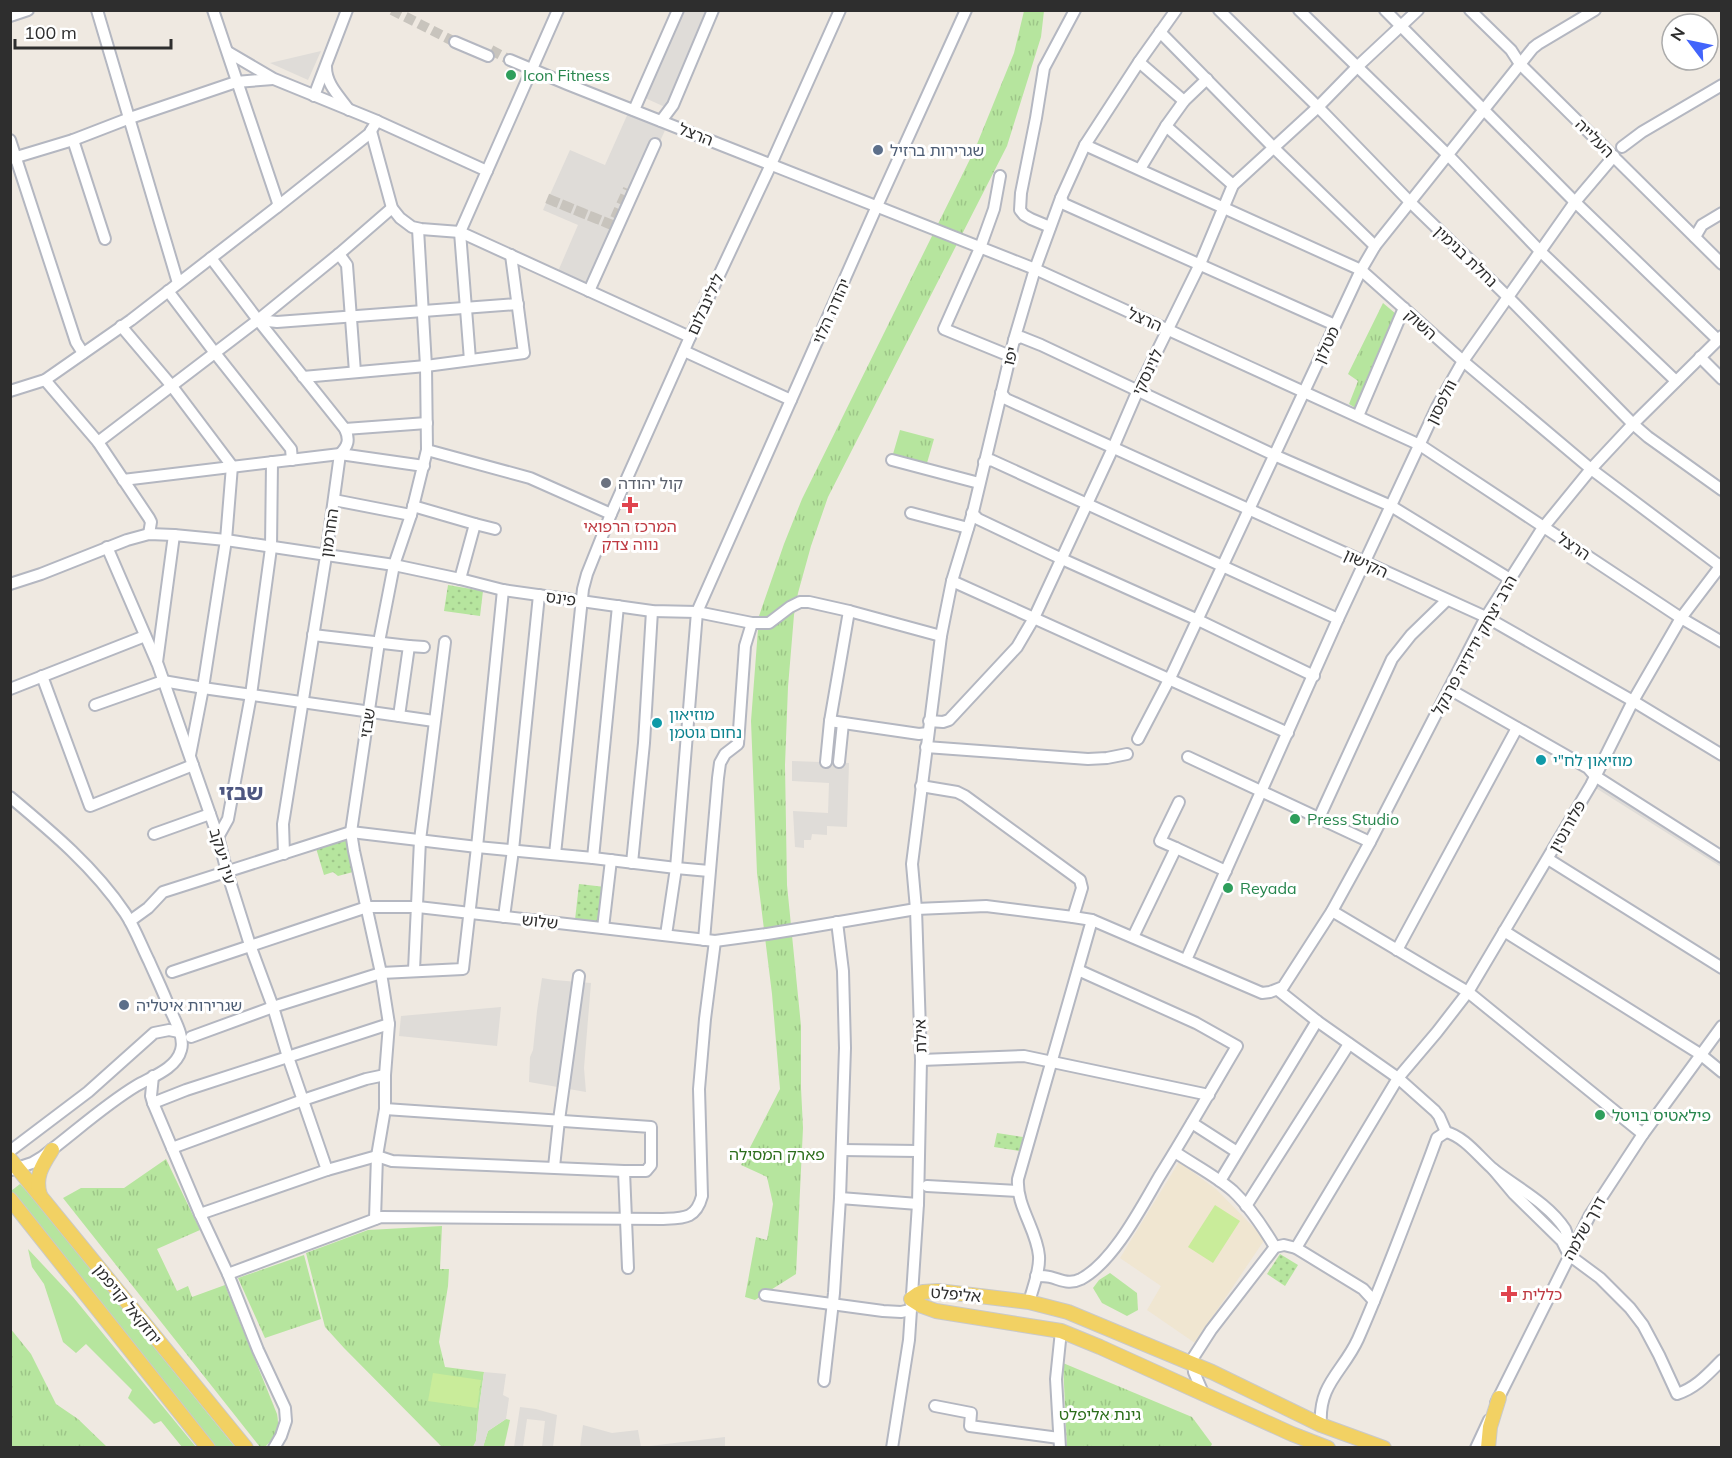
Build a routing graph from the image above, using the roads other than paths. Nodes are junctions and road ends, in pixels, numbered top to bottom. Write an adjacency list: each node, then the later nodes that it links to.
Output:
1 (28, 10): 18 (street)
2 (97, 10): 41 (street)
3 (213, 10): 23 (street)
4 (356, 10): 19 (street)
5 (558, 10): 30 (street)
6 (678, 10): 40 (street)
7 (713, 10): 43 (street)
8 (840, 10): 55 (street, לילינבלום)
9 (966, 10): 63 (street, יהודה הלוי)
10 (1076, 10): 68 (street)
11 (1176, 10): 21 (street, יפו)
12 (1219, 10): 37 (street, נחלת בנימין)
13 (1299, 10): 29 (street)
14 (1385, 10): 20 (street)
15 (1418, 10): 20 (street, לוינסקי)
16 (1470, 10): 27 (street, העלייה)
17 (1595, 10): 27 (street, מטלון)
18 (10, 16)
19 (345, 16): 28 (street)
20 (1401, 26): 29 (street, לוינסקי); 38 (street)
21 (1160, 32): 26 (street, יפו); 32 (street)
22 (456, 38): 24 (street)
23 (228, 52): 31 (street); 33 (street)
24 (489, 53)
25 (509, 62): 30 (street, הרצל)
26 (1139, 62): 36 (street); 49 (street, יפו)
27 (1520, 64): 38 (street, מטלון); 53 (street, העלייה)
28 (326, 65): 35 (street); 39 (street)
29 (1358, 66): 37 (street, לוינסקי); 52 (street)
30 (531, 70): 40 (street, הרצל); 57 (street)
31 (274, 79): 33 (street); 35 (street)
32 (1207, 79): 36 (street); 51 (street)
33 (236, 82): 41 (street); 64 (street)
34 (1722, 85): 50 (street)
35 (314, 93): 39 (street)
36 (1184, 101): 44 (street)
37 (1318, 107): 51 (street, לוינסקי); 62 (street, נחלת בנימין)
38 (1483, 109): 52 (street, מטלון); 61 (street)
39 (349, 110): 42 (street)
40 (634, 110): 43 (street, הרצל)
41 (130, 118): 47 (street); 83 (street)
42 (377, 121): 45 (street); 57 (street)
43 (661, 121): 55 (street, הרצל)
44 (1166, 126): 56 (street); 59 (street)
45 (371, 131): 64 (street); 65 (street)
46 (10, 140): 54 (street)
47 (73, 140): 54 (street); 72 (street)
48 (655, 144): 85 (street)
49 (1085, 145): 56 (street, השוק); 60 (street, יפו)
50 (1622, 147)
51 (1274, 148): 59 (street, לוינסקי); 73 (street)
52 (1448, 155): 62 (street, מטלון); 75 (street)
53 (1614, 156): 61 (street, וולפסון); 71 (street, העלייה)
54 (13, 158): 100 (street)
55 (771, 164): 63 (street, הרצל); 96 (street, לילינבלום)
56 (1140, 169): 66 (street, השוק)
57 (487, 171): 70 (street)
58 (1000, 176): 74 (street)
59 (1233, 185): 66 (street, לוינסקי)
60 (1060, 198): 68 (street, יפו); 79 (street)
61 (1575, 202): 75 (street, וולפסון); 97 (street)
62 (1411, 203): 73 (street, מטלון); 86 (street, נחלת בנימין)
63 (877, 206): 74 (street, הרצל); 117 (street, יהודה הלוי)
64 (277, 207): 78 (street)
65 (392, 208): 69 (street); 76 (street)
66 (1223, 208): 79 (street, לוינסקי); 82 (street, השוק)
67 (1722, 213): 71 (street)
68 (1050, 227): 81 (street, יפו)
69 (418, 229): 70 (street); 90 (street, שבזי)
70 (460, 232): 77 (street); 88 (street)
71 (1695, 237): 80 (street, העלייה)
72 (105, 239)
73 (1375, 246): 82 (street, מטלון)
74 (980, 248): 81 (street, הרצל); 102 (street)
75 (1541, 252): 86 (street, וולפסון); 111 (street)
76 (339, 254): 91 (street); 92 (street)
77 (511, 255): 85 (street); 87 (street)
78 (211, 258): 83 (street); 92 (street)
79 (1200, 264): 93 (street); 95 (street, לוינסקי)
80 (1722, 264)
81 (1035, 269): 95 (street, הרצל); 98 (street, יפו)
82 (1360, 270): 89 (street, השוק); 93 (street, מטלון)
83 (178, 283): 84 (street)
84 (168, 291): 94 (street); 101 (street)
85 (590, 291): 96 (street)
86 (1508, 297): 105 (street, וולפסון); 120 (street, נחלת בנימין)
87 (518, 304): 88 (street); 104 (street)
88 (466, 308): 90 (street); 104 (street)
89 (1404, 309): 105 (street, השוק); 118 (street)
90 (423, 311): 91 (street); 106 (street, שבזי)
91 (351, 316): 92 (street); 107 (street)
92 (258, 320): 101 (street); 108 (street)
93 (1335, 325): 115 (street, מטלון)
94 (121, 326): 100 (street); 112 (street)
95 (1168, 330): 113 (street, לוינסקי); 115 (street, הרצל)
96 (690, 337): 99 (street, לילינבלום)
97 (1719, 338): 103 (street, הרב יצחק ידידיה פרנקל)
98 (1014, 340): 102 (street, יפו); 113 (street)
99 (684, 351): 117 (street); 145 (street, לילינבלום)
100 (83, 353): 110 (street)
101 (215, 353): 112 (street); 128 (street)
102 (1010, 356): 116 (street, יפו)
103 (1700, 357): 109 (street); 111 (street, הרב יצחק ידידיה פרנקל)
104 (470, 360): 106 (street)
105 (1463, 361): 123 (street, וולפסון); 134 (street, השוק)
106 (426, 366): 107 (street); 119 (street, שבזי)
107 (355, 372): 108 (street)
108 (303, 376): 121 (street)
109 (1722, 379)
110 (45, 380): 114 (street); 122 (street)
111 (1676, 381): 120 (street, הרב יצחק ידידיה פרנקל)
112 (171, 385): 122 (street); 132 (street)
113 (1138, 390): 124 (street, לוינסקי); 127 (street)
114 (10, 391)
115 (1304, 392): 118 (street, הרצל); 127 (street, מטלון)
116 (1001, 393): 124 (street, הקישון); 131 (street, יפו)
117 (791, 400): 172 (street, יהודה הלוי)
118 (1358, 417): 123 (street, הרצל)
119 (427, 423): 121 (street); 125 (street, שבזי)
120 (1633, 424): 134 (street, הרב יצחק ידידיה פרנקל); 137 (street, נחלת בנימין)
121 (345, 429): 126 (street, החרמון)
122 (98, 442): 135 (street)
123 (1420, 445): 140 (street, וולפסון); 147 (street, הרצל)
124 (1113, 448): 139 (street, לוינסקי); 141 (street, הקישון)
125 (427, 450): 133 (street, שבזי); 145 (street)
126 (340, 454): 128 (street); 133 (street); 138 (street, החרמון)
127 (1274, 455): 140 (street); 141 (street, מטלון)
128 (292, 460): 130 (street)
129 (892, 460): 136 (street)
130 (272, 462): 132 (street); 154 (street)
131 (984, 462): 136 (street, יפו); 139 (street)
132 (232, 466): 135 (street); 152 (street)
133 (424, 466): 142 (street, שבזי)
134 (1591, 469): 147 (street, הרב יצחק ידידיה פרנקל); 159 (street, השוק)
135 (123, 480): 150 (street)
136 (979, 483): 144 (street, יפו)
137 (1722, 490)
138 (334, 500): 142 (street); 155 (street, החרמון)
139 (1087, 505): 156 (street, לוינסקי); 160 (street)
140 (1391, 506): 157 (street, וולפסון); 162 (street)
141 (1248, 508): 157 (street, הקישון); 160 (street, מטלון)
142 (412, 511): 146 (street); 158 (street, שבזי)
143 (911, 513): 148 (street)
144 (972, 513): 148 (street, יפו); 156 (street)
145 (611, 514): 168 (street, לילינבלום)
146 (475, 524): 149 (street); 161 (street)
147 (1544, 526): 162 (street, הרב יצחק ידידיה פרנקל); 175 (street, הרצל)
148 (968, 528): 163 (street, יפו)
149 (495, 529)
150 (149, 534): 151 (street, פינס); 153 (street, פינס)
151 (174, 535): 152 (street, פינס); 187 (street)
152 (226, 540): 154 (street, פינס); 192 (street)
153 (106, 547): 164 (street, פינס); 180 (street, עין יעקב)
154 (271, 548): 155 (street, פינס); 195 (street)
155 (326, 555): 158 (street, פינס); 179 (street, החרמון)
156 (1062, 559): 174 (street, לוינסקי); 177 (street)
157 (1365, 563): 167 (street, הקישון); 176 (street, וולפסון)
158 (394, 565): 161 (street, פינס); 182 (street, שבזי)
159 (1721, 565): 175 (street, פלורנטין)
160 (1223, 566): 176 (street); 177 (street, מטלון)
161 (460, 579): 165 (street, פינס)
162 (1510, 579): 173 (street, הרב יצחק ידידיה פרנקל)
163 (952, 580): 174 (street); 181 (street, יפו)
164 (10, 584)
165 (502, 590): 166 (street, פינס); 227 (street)
166 (539, 595): 168 (street, פינס); 229 (street)
167 (1447, 600): 173 (street, הקישון); 221 (street)
168 (582, 601): 169 (street, פינס); 231 (street, לילינבלום)
169 (618, 606): 170 (street, פינס); 232 (street)
170 (652, 611): 172 (street, פינס); 236 (street)
171 (849, 611): 178 (street, פינס); 181 (street, פינס); 202 (street)
172 (698, 612): 178 (street, פינס); 237 (street, יהודה הלוי)
173 (1486, 617): 194 (street, הרב יצחק ידידיה פרנקל); 196 (street, הקישון)
174 (1034, 618): 190 (street); 204 (street, לוינסקי)
175 (1681, 618): 184 (street, הרצל); 196 (street, פלורנטין)
176 (1338, 619): 189 (street, וולפסון)
177 (1198, 620): 189 (street); 190 (street, מטלון)
178 (752, 623): 238 (street)
179 (313, 635): 182 (street); 197 (street, החרמון)
180 (145, 636): 187 (street, עין יעקב); 188 (street)
181 (940, 636): 204 (street, יפו)
182 (379, 642): 185 (street); 199 (street, שבזי)
183 (445, 642): 201 (street)
184 (1722, 642)
185 (409, 646): 186 (street); 200 (street)
186 (424, 647)
187 (158, 665): 191 (street, עין יעקב)
188 (42, 676): 193 (street); 212 (street)
189 (1314, 676): 206 (street, וולפסון)
190 (1170, 680): 206 (street); 207 (street, מטלון)
191 (163, 681): 192 (street); 198 (street); 212 (street, עין יעקב)
192 (201, 688): 195 (street); 212 (street)
193 (10, 689)
194 (1449, 689): 205 (street); 226 (street, הרב יצחק ידידיה פרנקל)
195 (251, 695): 197 (street); 224 (street)
196 (1634, 701): 210 (street, הקישון); 215 (street, פלורנטין)
197 (302, 702): 199 (street); 230 (street, החרמון)
198 (95, 705)
199 (368, 711): 200 (street); 222 (street, שבזי)
200 (399, 716): 201 (street)
201 (434, 721): 225 (street)
202 (830, 721): 203 (street); 213 (street)
203 (843, 723): 204 (street); 214 (street)
204 (929, 727): 208 (street, אילת)
205 (1517, 728): 215 (street); 257 (street)
206 (1288, 733): 217 (street, וולפסון)
207 (1138, 739)
208 (926, 747): 209 (street); 216 (street, אילת)
209 (1127, 754)
210 (1722, 755)
211 (1188, 757): 217 (street)
212 (191, 761): 220 (street, עין יעקב)
213 (826, 762)
214 (839, 762)
215 (1596, 776): 233 (street); 234 (street, פלורנטין)
216 (921, 786): 243 (street, אילת); 247 (street)
217 (1261, 791): 221 (street); 239 (street, וולפסון)
218 (10, 796): 249 (street)
219 (1179, 801): 228 (street)
220 (210, 814): 223 (street); 224 (street, עין יעקב)
221 (1319, 818): 226 (street)
222 (351, 832): 225 (street); 230 (street); 241 (street, שבזי)
223 (154, 834)
224 (218, 837): 240 (street, עין יעקב)
225 (420, 840): 227 (street); 242 (street)
226 (1370, 842): 244 (street, הרב יצחק ידידיה פרנקל)
227 (477, 847): 229 (street); 245 (street)
228 (1176, 848): 239 (street); 254 (street)
229 (513, 850): 231 (street); 246 (street)
230 (284, 854): 240 (street)
231 (555, 854): 232 (street)
232 (592, 858): 235 (street)
233 (1722, 858)
234 (1548, 859): 252 (street, פלורנטין); 259 (street)
235 (611, 860): 236 (street); 251 (street)
236 (632, 863): 237 (street)
237 (676, 868): 238 (street); 253 (street, יהודה הלוי)
238 (709, 871): 255 (street)
239 (1226, 871): 258 (street, וולפסון)
240 (227, 872): 249 (street); 256 (street, עין יעקב)
241 (367, 907): 242 (street, שלוש); 256 (street, שלוש); 263 (street, שבזי)
242 (418, 907): 245 (street, שלוש); 260 (street)
243 (916, 909): 247 (street, שלוש); 250 (street, שלוש); 278 (street, אילת)
244 (1332, 911): 257 (street); 265 (street, הרב יצחק ידידיה פרנקל)
245 (468, 913): 246 (street, שלוש); 260 (street)
246 (504, 917): 251 (street, שלוש)
247 (1073, 917): 248 (street, שלוש)
248 (1092, 920): 254 (street, שלוש); 261 (street)
249 (130, 921): 267 (street)
250 (837, 922): 255 (street, שלוש, bridge); 294 (street)
251 (603, 928): 253 (street, שלוש)
252 (1504, 931): 266 (street, פלורנטין); 276 (street)
253 (666, 935): 255 (street, שלוש)
254 (1133, 937): 258 (street, שלוש)
255 (709, 941): 314 (street)
256 (250, 945): 262 (street, שלוש); 268 (street, עין יעקב)
257 (1397, 950): 266 (street)
258 (1186, 960): 265 (street, שלוש)
259 (1722, 968)
260 (414, 970): 263 (street)
261 (1078, 970): 279 (street); 284 (street)
262 (172, 972)
263 (381, 973): 268 (street); 270 (street, שבזי)
264 (579, 976): 288 (street)
265 (1278, 990): 269 (street)
266 (1467, 992): 283 (street, פלורנטין); 291 (street)
267 (167, 1001): 272 (street); 273 (street)
268 (273, 1007): 274 (street); 277 (street, עין יעקב)
269 (1317, 1021): 275 (street); 298 (street)
270 (389, 1024): 277 (street); 281 (street, שבזי)
271 (1722, 1026): 276 (street, דרך שלמה)
272 (179, 1032): 273 (street); 282 (street)
273 (154, 1033): 295 (street)
274 (191, 1037)
275 (1349, 1044): 283 (street); 311 (street)
276 (1700, 1054): 280 (street); 291 (street, דרך שלמה)
277 (288, 1057): 285 (street, עין יעקב); 286 (street)
278 (921, 1060): 279 (street); 296 (street, אילת)
279 (1053, 1062): 284 (street); 306 (street)
280 (1722, 1072)
281 (385, 1075): 285 (street); 287 (street, שבזי)
282 (153, 1076): 286 (street); 293 (street)
283 (1398, 1078): 290 (street); 316 (street, פלורנטין)
284 (1209, 1095): 289 (street)
285 (303, 1100): 292 (street); 302 (street, עין יעקב)
286 (153, 1103): 292 (street)
287 (385, 1109): 288 (street); 299 (street, שבזי)
288 (559, 1120): 301 (street); 303 (street)
289 (1192, 1123): 297 (street); 298 (street)
290 (1446, 1132): 317 (street); 322 (street)
291 (1643, 1134): 317 (street, דרך שלמה)
292 (172, 1148): 312 (street)
293 (52, 1150): 300 (street); 307 (main road)
294 (842, 1150): 296 (street); 308 (street)
295 (10, 1151)
296 (918, 1151): 310 (street, אילת)
297 (1175, 1152): 304 (street); 320 (street)
298 (1237, 1152): 304 (street)
299 (377, 1156): 301 (street); 302 (street); 313 (street, שבזי)
300 (13, 1166): 307 (main road, יחזקאל קויפמן)
301 (554, 1167): 303 (street)
302 (327, 1170): 312 (street)
303 (624, 1171): 314 (street)
304 (1220, 1181): 311 (street)
305 (927, 1186): 306 (street)
306 (1018, 1191): 320 (street)
307 (40, 1197): 336 (main road, יחזקאל קויפמן)
308 (840, 1198): 310 (street); 324 (street)
309 (10, 1199): 335 (main road, יחזקאל קויפמן)
310 (918, 1204): 325 (street, אילת)
311 (1246, 1206): 315 (street)
312 (200, 1214): 319 (street)
313 (375, 1218): 314 (street); 319 (street)
314 (626, 1219): 318 (street)
315 (1275, 1247): 316 (street); 328 (street)
316 (1296, 1248): 322 (street)
317 (1569, 1255): 327 (street); 331 (street, דרך שלמה)
318 (628, 1268)
319 (228, 1274): 337 (street)
320 (1036, 1276): 323 (street)
321 (765, 1295): 324 (street, אליפלט)
322 (1374, 1301): 333 (street)
323 (1029, 1302): 325 (main road, אליפלט); 328 (main road, אליפלט)
324 (833, 1305): 325 (street, אליפלט); 329 (street)
325 (914, 1305): 326 (main road, אליפלט); 338 (street, אילת)
326 (1060, 1331): 330 (main road, אליפלט); 334 (street)
327 (1722, 1360)
328 (1193, 1364): 330 (street); 333 (main road, אליפלט)
329 (824, 1380)
330 (1203, 1393): 339 (main road, אליפלט)
331 (1499, 1398): 341 (street, דרך שלמה); 342 (main road)
332 (934, 1406): 334 (street)
333 (1321, 1425): 340 (main road, אליפלט)
334 (1059, 1443)
335 (208, 1448)
336 (246, 1448)
337 (274, 1448)
338 (892, 1448)
339 (1328, 1448)
340 (1384, 1448)
341 (1476, 1448)
342 (1488, 1448)

